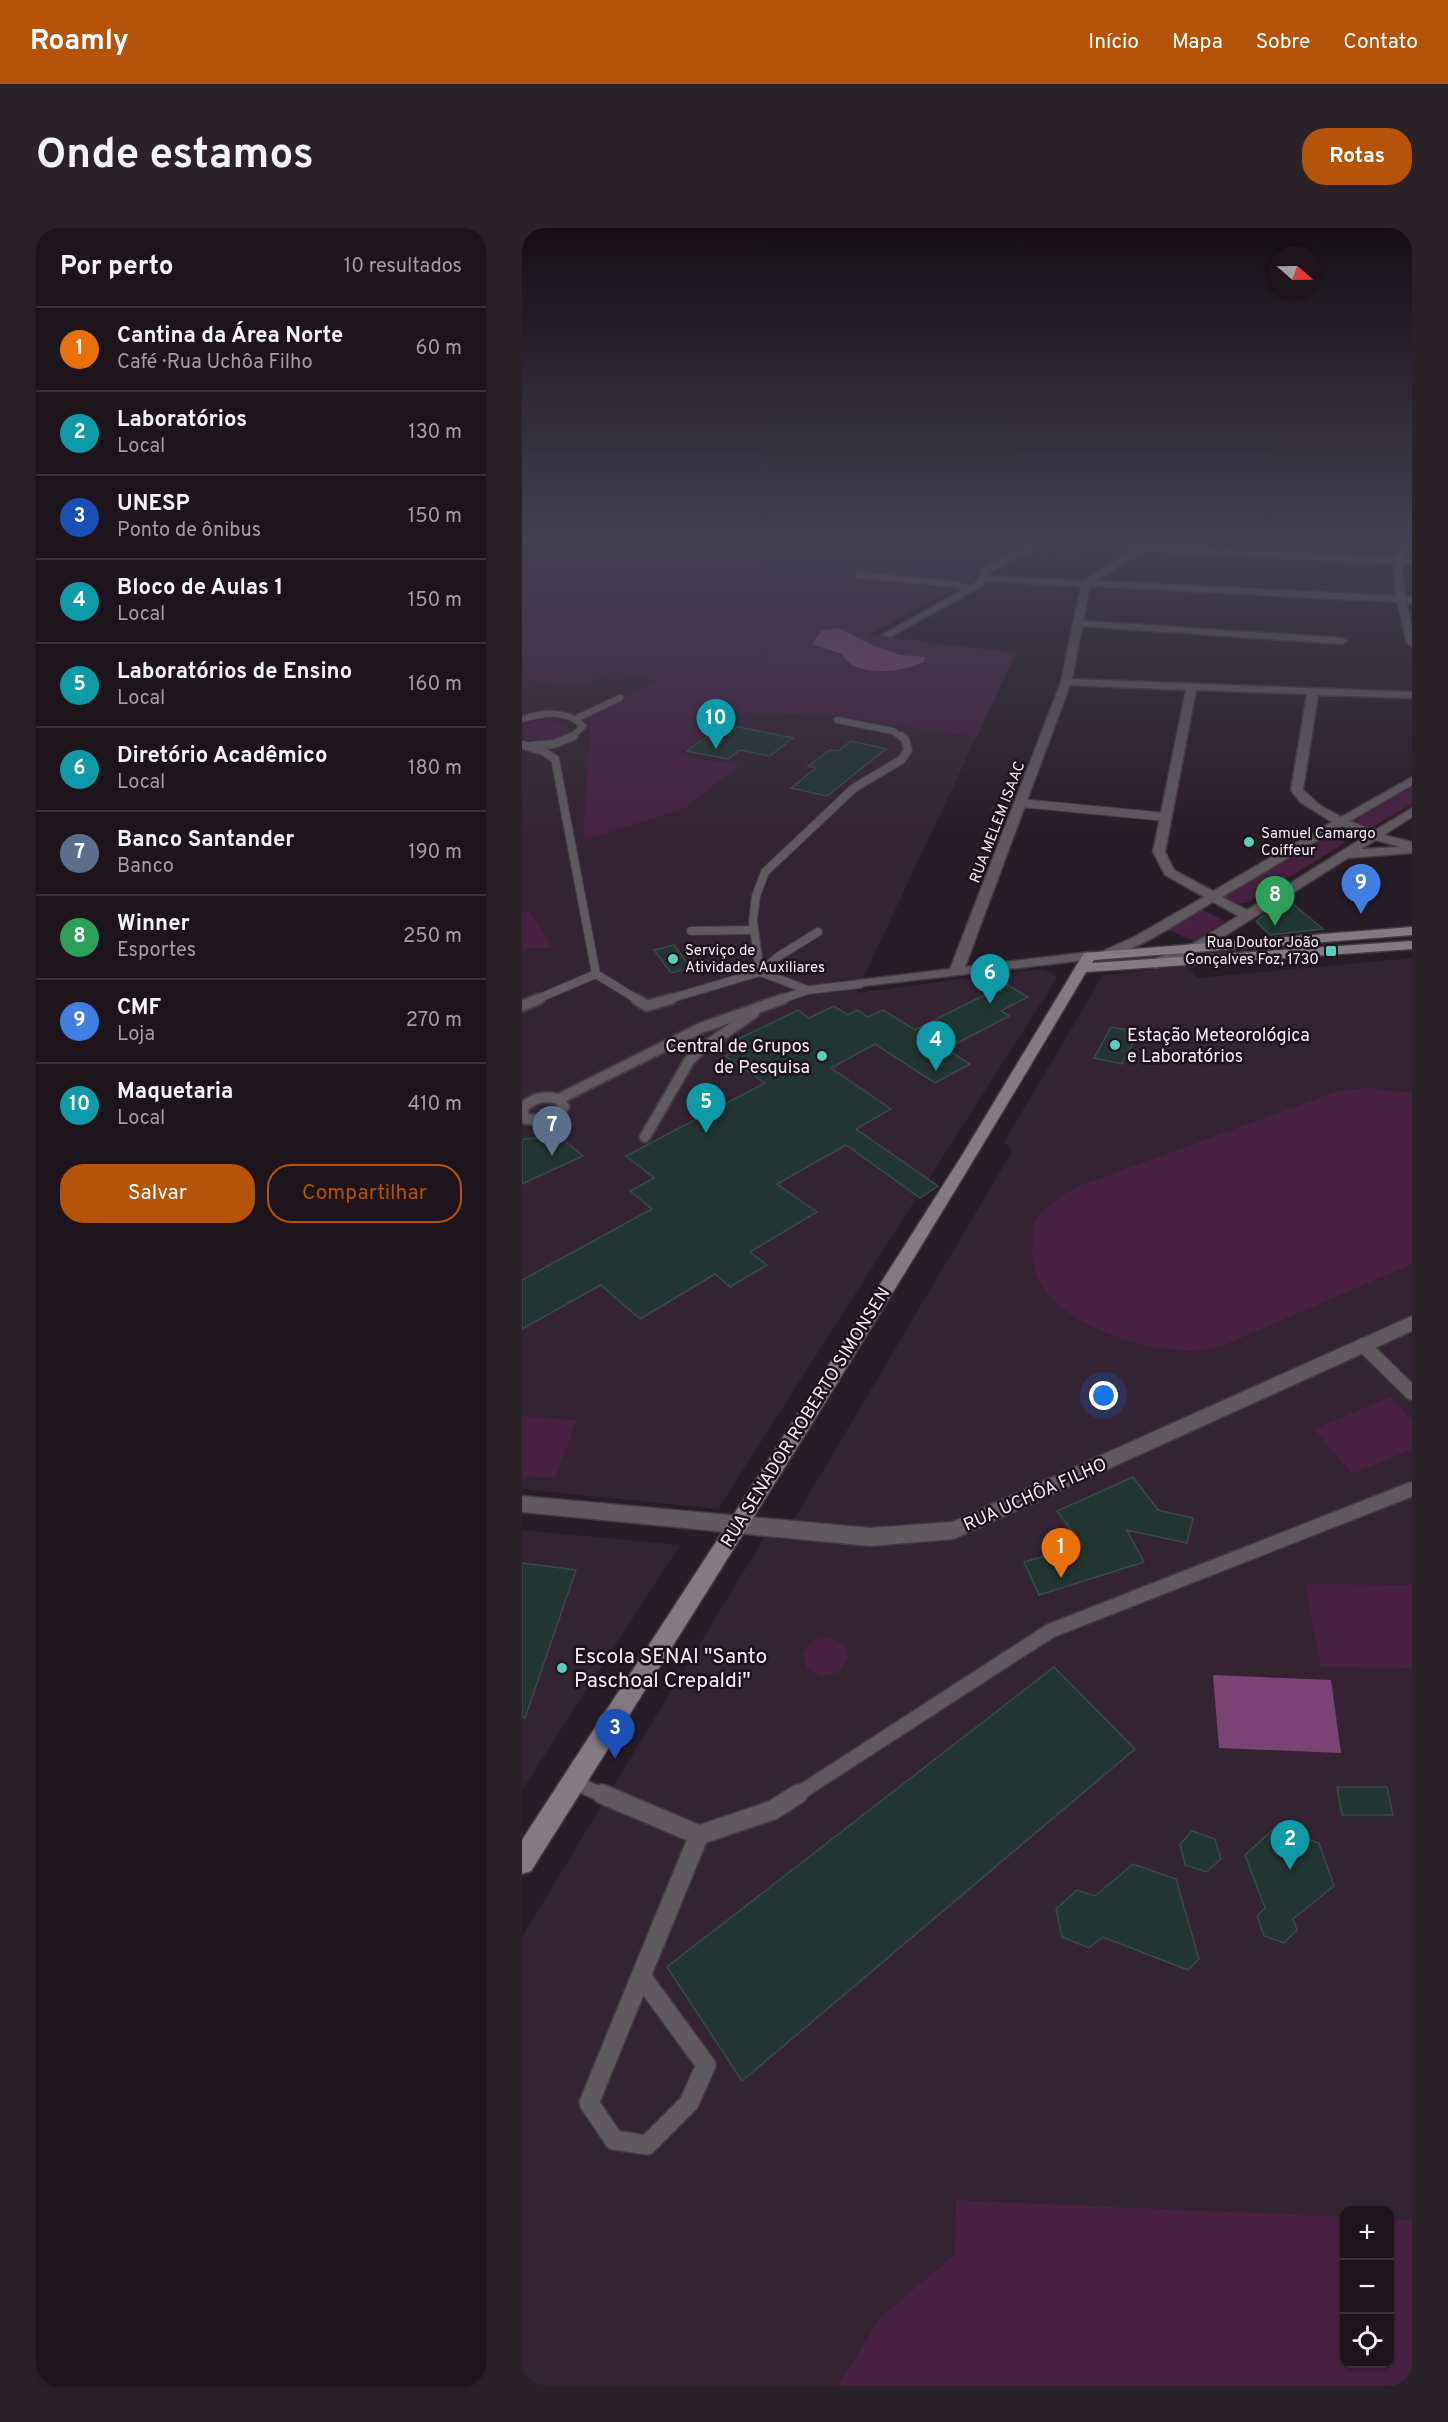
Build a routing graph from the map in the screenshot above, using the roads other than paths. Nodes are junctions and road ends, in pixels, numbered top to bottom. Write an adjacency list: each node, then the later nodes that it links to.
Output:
1 (1075, 638): 4 (street, RUA MELEM ISAAC)
2 (1294, 638): 3 (street)
3 (1342, 641)
4 (1066, 682): 5 (street); 16 (street, RUA MELEM ISAAC)
5 (1192, 687): 6 (street); 18 (street)
6 (1313, 691): 7 (street); 19 (street)
7 (1412, 695)
8 (620, 698): 10 (lane)
9 (522, 718): 10 (lane)
10 (578, 718): 12 (lane)
11 (837, 720): 25 (lane)
12 (578, 735): 13 (lane); 14 (lane)
13 (523, 745): 14 (lane)
14 (561, 753): 36 (lane)
15 (1412, 780): 19 (street)
16 (1021, 803): 18 (lane); 35 (street, RUA MELEM ISAAC)
17 (1412, 812): 20 (street)
18 (1166, 816): 23 (street)
19 (1341, 822): 20 (street); 23 (street)
20 (1375, 835): 21 (street); 22 (street)
21 (1412, 848): 22 (street)
22 (1345, 854): 24 (street)
23 (1210, 897): 24 (street); 31 (street)
24 (1246, 916): 30 (street)
25 (753, 930): 26 (lane); 34 (lane)
26 (691, 931)
27 (1412, 931): 30 (street)
28 (818, 932): 34 (lane)
29 (1412, 945): 33 (street)
30 (1199, 946): 31 (street); 33 (street)
31 (1110, 953): 32 (street)
32 (1085, 962): 33 (street); 35 (street); 49 (street, RUA SENADOR ROBERTO SIMONSEN)
33 (1155, 964)
34 (760, 972): 36 (lane); 38 (lane)
35 (956, 972): 37 (street)
36 (596, 974): 40 (lane)
37 (860, 984): 38 (lane)
38 (808, 990): 39 (lane)
39 (765, 1005): 41 (lane); 43 (lane)
40 (522, 1006)
41 (559, 1099): 42 (lane); 42 (lane)
42 (523, 1115)
43 (645, 1137)
44 (1412, 1323): 45 (street, RUA UCHÔA FILHO)
45 (1363, 1345): 46 (lane); 49 (street, RUA UCHÔA FILHO)
46 (1412, 1393)
47 (1412, 1489): 51 (lane)
48 (522, 1504): 49 (street, RUA UCHÔA FILHO)
49 (738, 1525): 50 (street, RUA SENADOR ROBERTO SIMONSEN)
50 (573, 1782): 51 (lane); 52 (street, RUA SENADOR ROBERTO SIMONSEN)
51 (699, 1834): 53 (lane)
52 (522, 1862)
53 (641, 1976): 53 (lane)

